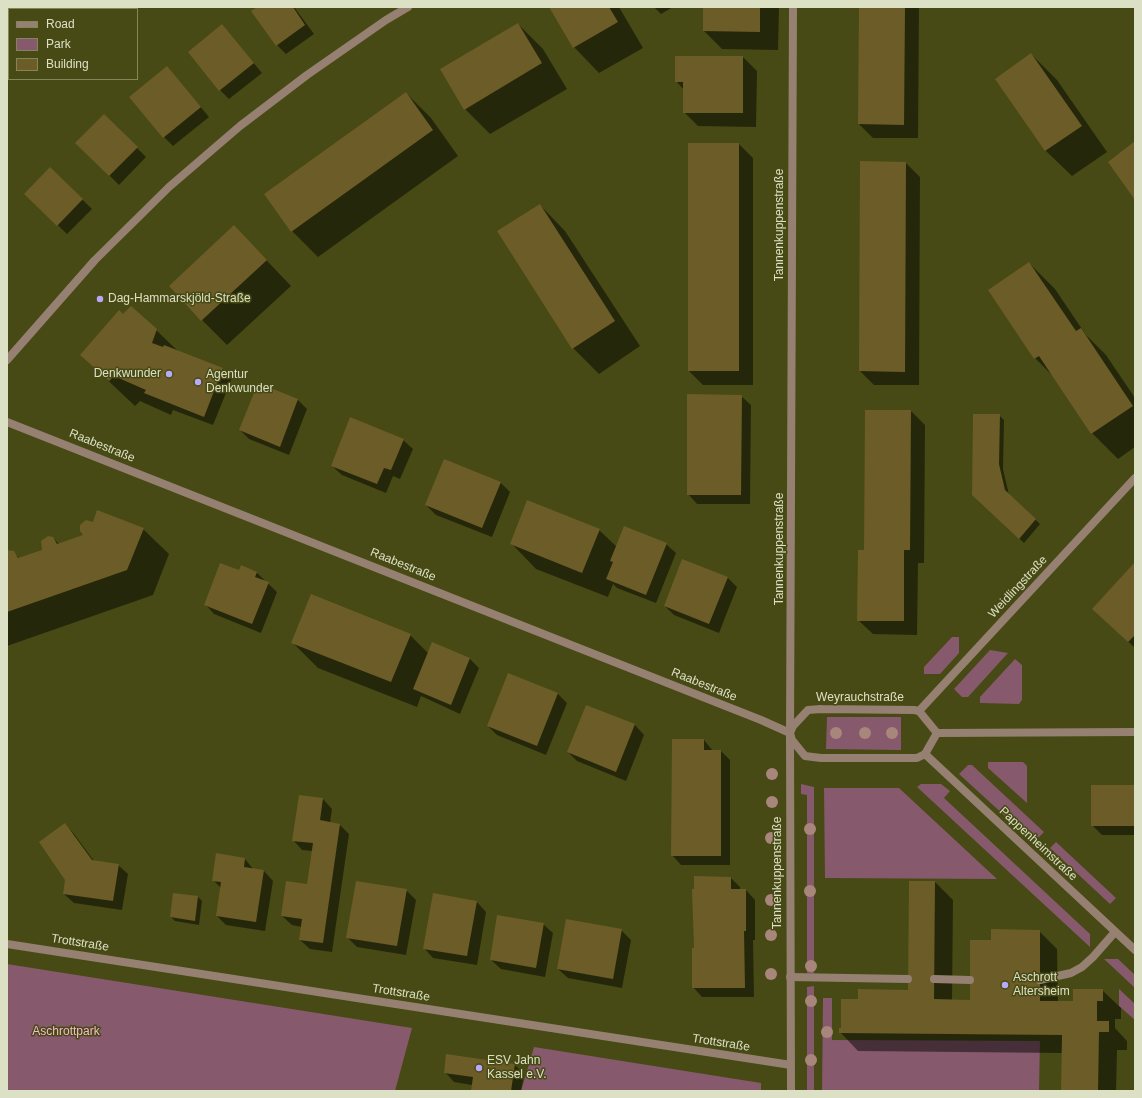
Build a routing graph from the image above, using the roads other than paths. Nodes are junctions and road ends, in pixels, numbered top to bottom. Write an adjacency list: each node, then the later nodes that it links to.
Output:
1 (408, 7): 3 (street)
2 (793, 7): 8 (street, Tannenkuppenstraße)
3 (7, 360)
4 (7, 422): 8 (street, Raabestraße)
5 (1135, 478): 6 (street, Weidlingstraße)
6 (919, 711): 8 (street, Weyrauchstraße); 9 (street, Weyrauchstraße)
7 (1135, 732): 9 (street)
8 (790, 733): 10 (street); 14 (street, Tannenkuppenstraße)
9 (937, 733): 10 (street)
10 (926, 754): 11 (street, Pappenheimstraße)
11 (1115, 932): 13 (street, Pappenheimstraße); 18 (street)
12 (7, 944): 19 (street, Trottstraße)
13 (1135, 950)
14 (790, 977): 15 (street); 19 (street, Tannenkuppenstraße)
15 (908, 979)
16 (934, 979): 17 (street)
17 (970, 980)
18 (1040, 980)
19 (791, 1065): 20 (street, Tannenkuppenstraße)
20 (791, 1091)

